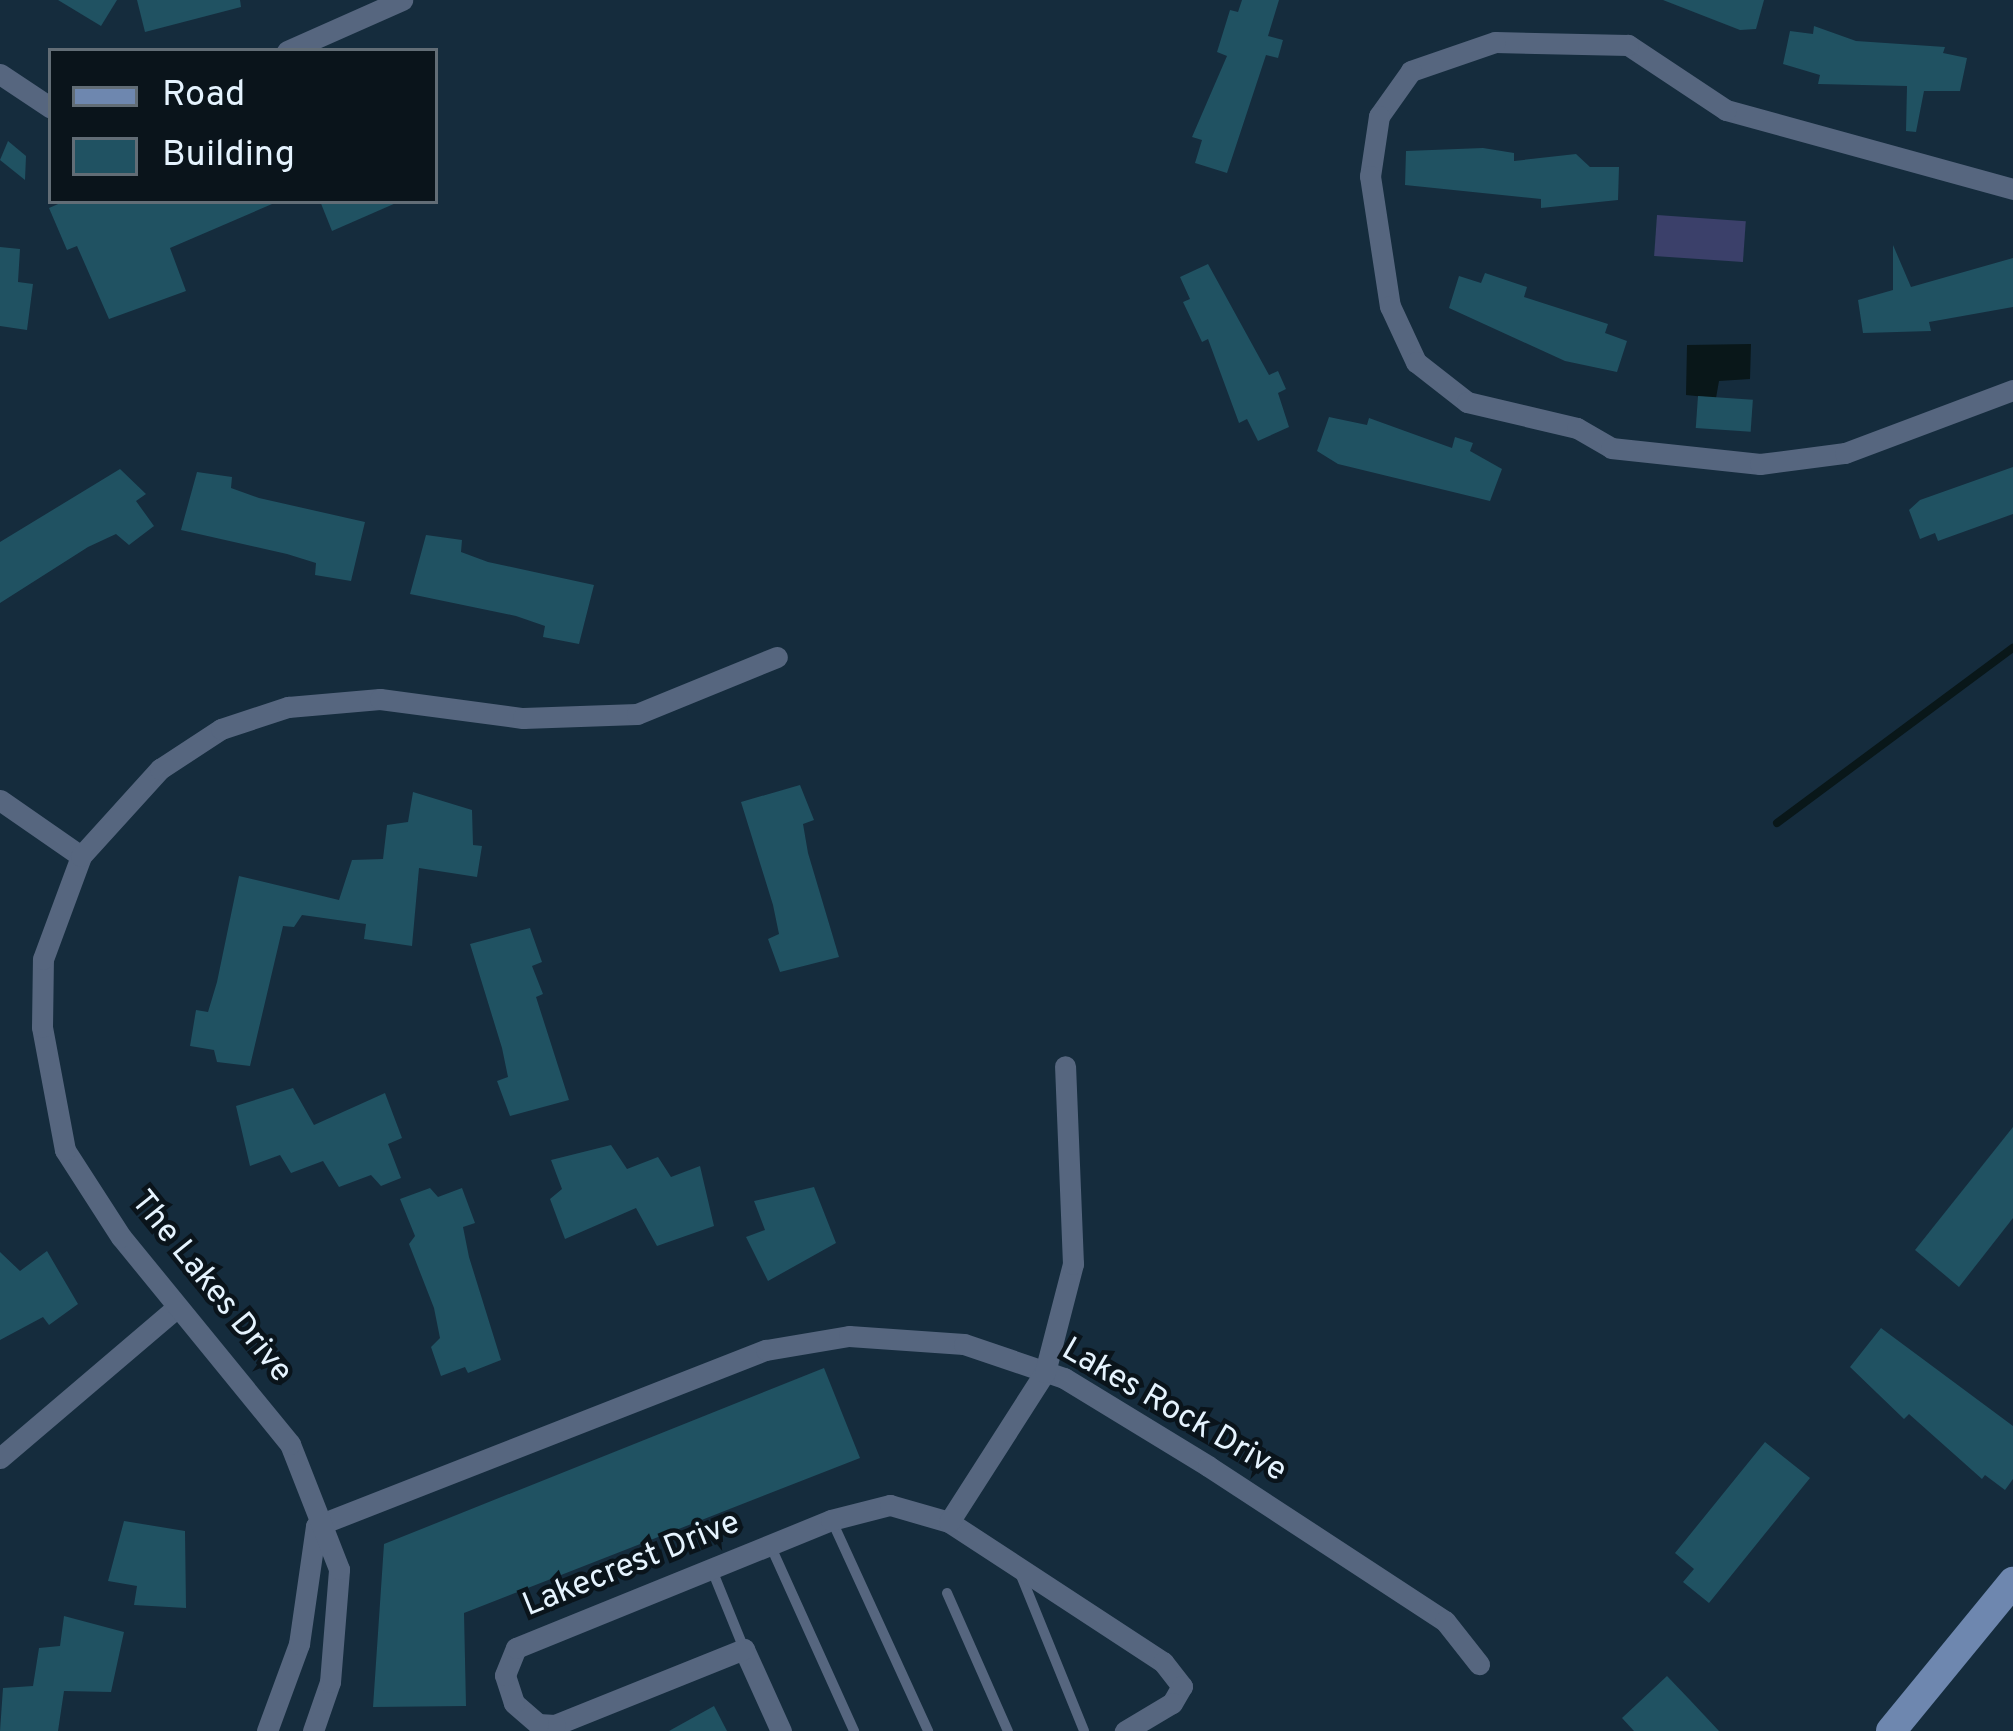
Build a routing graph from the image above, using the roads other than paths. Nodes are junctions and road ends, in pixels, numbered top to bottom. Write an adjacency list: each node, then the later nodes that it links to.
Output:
1 (402, 0): 2 (street)
2 (294, 48)
3 (0, 74): 4 (street)
4 (48, 106)
5 (2013, 189): 6 (street)
6 (2013, 390)
7 (777, 657): 9 (street, The Lakes Drive)
8 (0, 800): 9 (street)
9 (81, 856): 11 (street, The Lakes Drive)
10 (1066, 1066): 12 (street)
11 (176, 1308): 13 (street); 16 (street, The Lakes Drive)
12 (1045, 1372): 15 (street); 16 (street, Lakes Rock Drive); 23 (street, Lakes Rock Drive)
13 (0, 1458)
14 (831, 1520): 15 (street, Lakecrest Drive); 17 (street, Lakecrest Drive); 28 (lane)
15 (949, 1522): 19 (street, Lakecrest Drive)
16 (316, 1526): 24 (street, The Lakes Drive); 25 (street, The Lakes Drive)
17 (771, 1547): 18 (street, Lakecrest Drive); 27 (lane)
18 (712, 1570): 22 (lane); 22 (street, Lakecrest Drive)
19 (1020, 1572): 30 (lane); 31 (street, Lakecrest Drive)
20 (2013, 1582): 32 (street)
21 (946, 1593): 29 (lane)
22 (745, 1649): 26 (street)
23 (1479, 1664)
24 (267, 1731)
25 (313, 1731)
26 (781, 1731)
27 (854, 1731)
28 (928, 1731)
29 (1008, 1731)
30 (1084, 1731)
31 (1125, 1731)
32 (1891, 1731)

